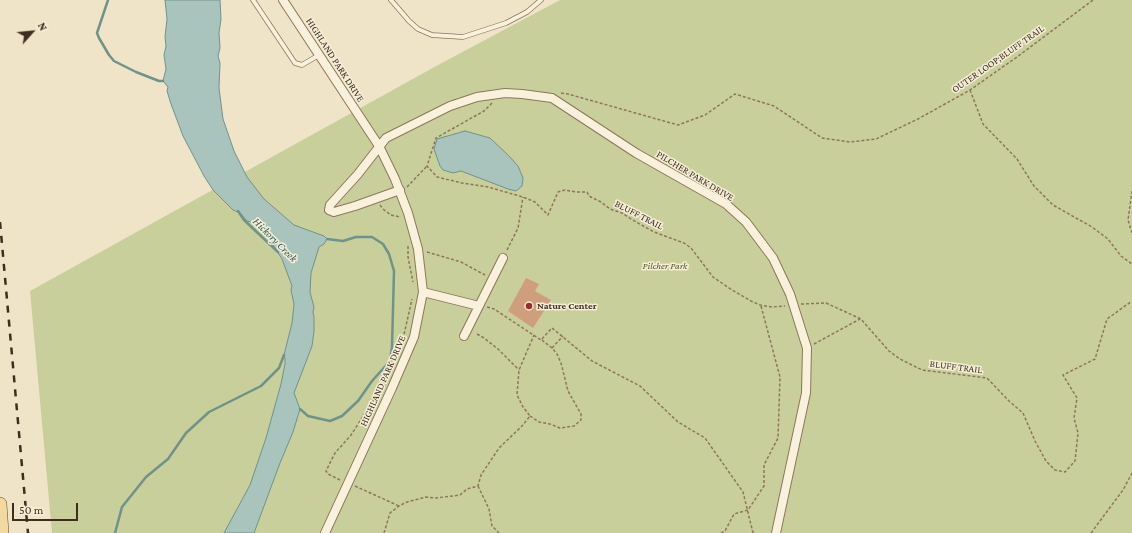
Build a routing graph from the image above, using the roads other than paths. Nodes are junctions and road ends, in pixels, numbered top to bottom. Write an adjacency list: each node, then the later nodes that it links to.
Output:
1 (253, 0): 5 (lane)
2 (284, 0): 5 (street, HIGHLAND PARK DRIVE)
3 (391, 0): 4 (lane)
4 (541, 0)
5 (319, 55): 6 (street, HIGHLAND PARK DRIVE)
6 (379, 146): 7 (street, HIGHLAND PARK DRIVE); 7 (street, PILCHER PARK DRIVE); 15 (street, PILCHER PARK DRIVE)
7 (403, 189): 9 (street, HIGHLAND PARK DRIVE)
8 (503, 258): 10 (street)
9 (423, 292): 10 (street); 14 (street, HIGHLAND PARK DRIVE)
10 (479, 306): 11 (street)
11 (464, 336)
12 (0, 504): 13 (main road)
13 (2, 533)
14 (324, 533)
15 (776, 533)

